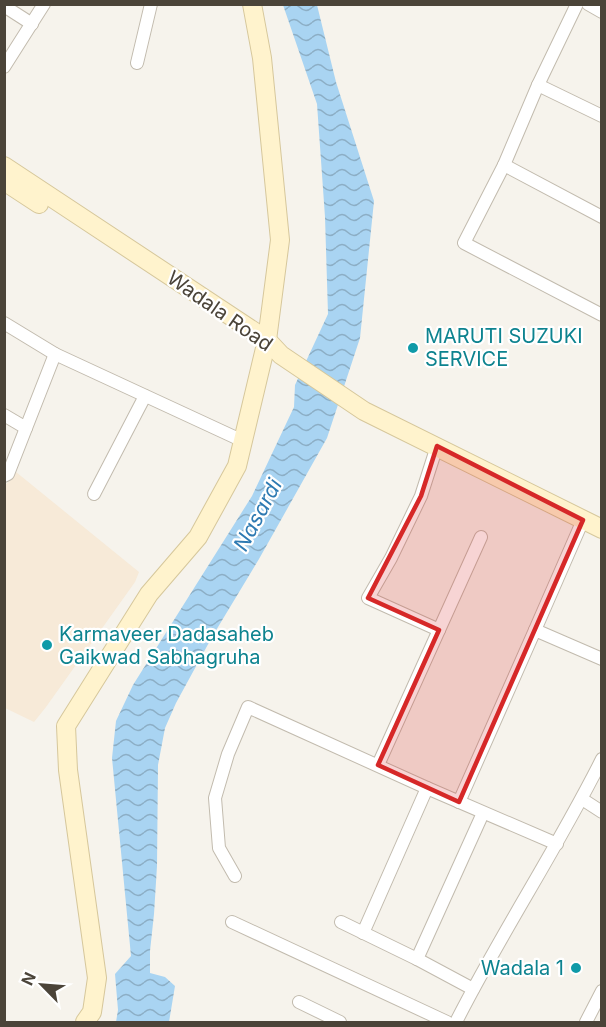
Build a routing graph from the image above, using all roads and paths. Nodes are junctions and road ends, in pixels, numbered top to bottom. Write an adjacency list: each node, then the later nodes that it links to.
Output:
1 (44, 4): 8 (street)
2 (151, 4): 9 (street)
3 (252, 4): 19 (street)
4 (577, 4): 11 (street)
5 (588, 4): 7 (street)
6 (4, 6): 8 (street)
7 (602, 12)
8 (32, 24): 10 (street)
9 (137, 63)
10 (4, 67)
11 (538, 85): 12 (street); 13 (street)
12 (602, 116)
13 (504, 165): 16 (street); 17 (street)
14 (4, 166): 19 (street, Wadala Road)
15 (4, 181): 19 (street, Wadala Road)
16 (602, 217)
17 (602, 315)
18 (4, 323): 20 (street)
19 (271, 349): 24 (street); 25 (street)
20 (55, 354): 21 (street); 23 (street)
21 (145, 396): 24 (street); 27 (street)
22 (4, 415): 23 (street)
23 (26, 428): 26 (street)
24 (243, 441): 50 (street)
25 (437, 446): 28 (street); 31 (street)
26 (4, 476)
27 (94, 494)
28 (583, 520): 29 (street); 32 (street)
29 (602, 529)
30 (481, 537): 31 (street)
31 (439, 630): 35 (street)
32 (535, 630): 33 (street); 38 (street)
33 (602, 659)
34 (602, 759): 37 (street)
35 (378, 765): 36 (street); 42 (street)
36 (427, 788): 38 (street); 45 (street)
37 (582, 799): 39 (street); 41 (street)
38 (459, 802): 40 (street)
39 (602, 812)
40 (483, 813): 41 (street); 46 (street)
41 (557, 844): 47 (street)
42 (235, 876)
43 (232, 922): 52 (street)
44 (340, 922): 45 (street)
45 (363, 933): 46 (street)
46 (417, 959): 47 (street)
47 (473, 989): 53 (street)
48 (602, 991): 54 (street)
49 (299, 1002): 51 (street)
50 (86, 1023)
51 (340, 1023)
52 (447, 1023)
53 (456, 1023)
54 (586, 1023)

